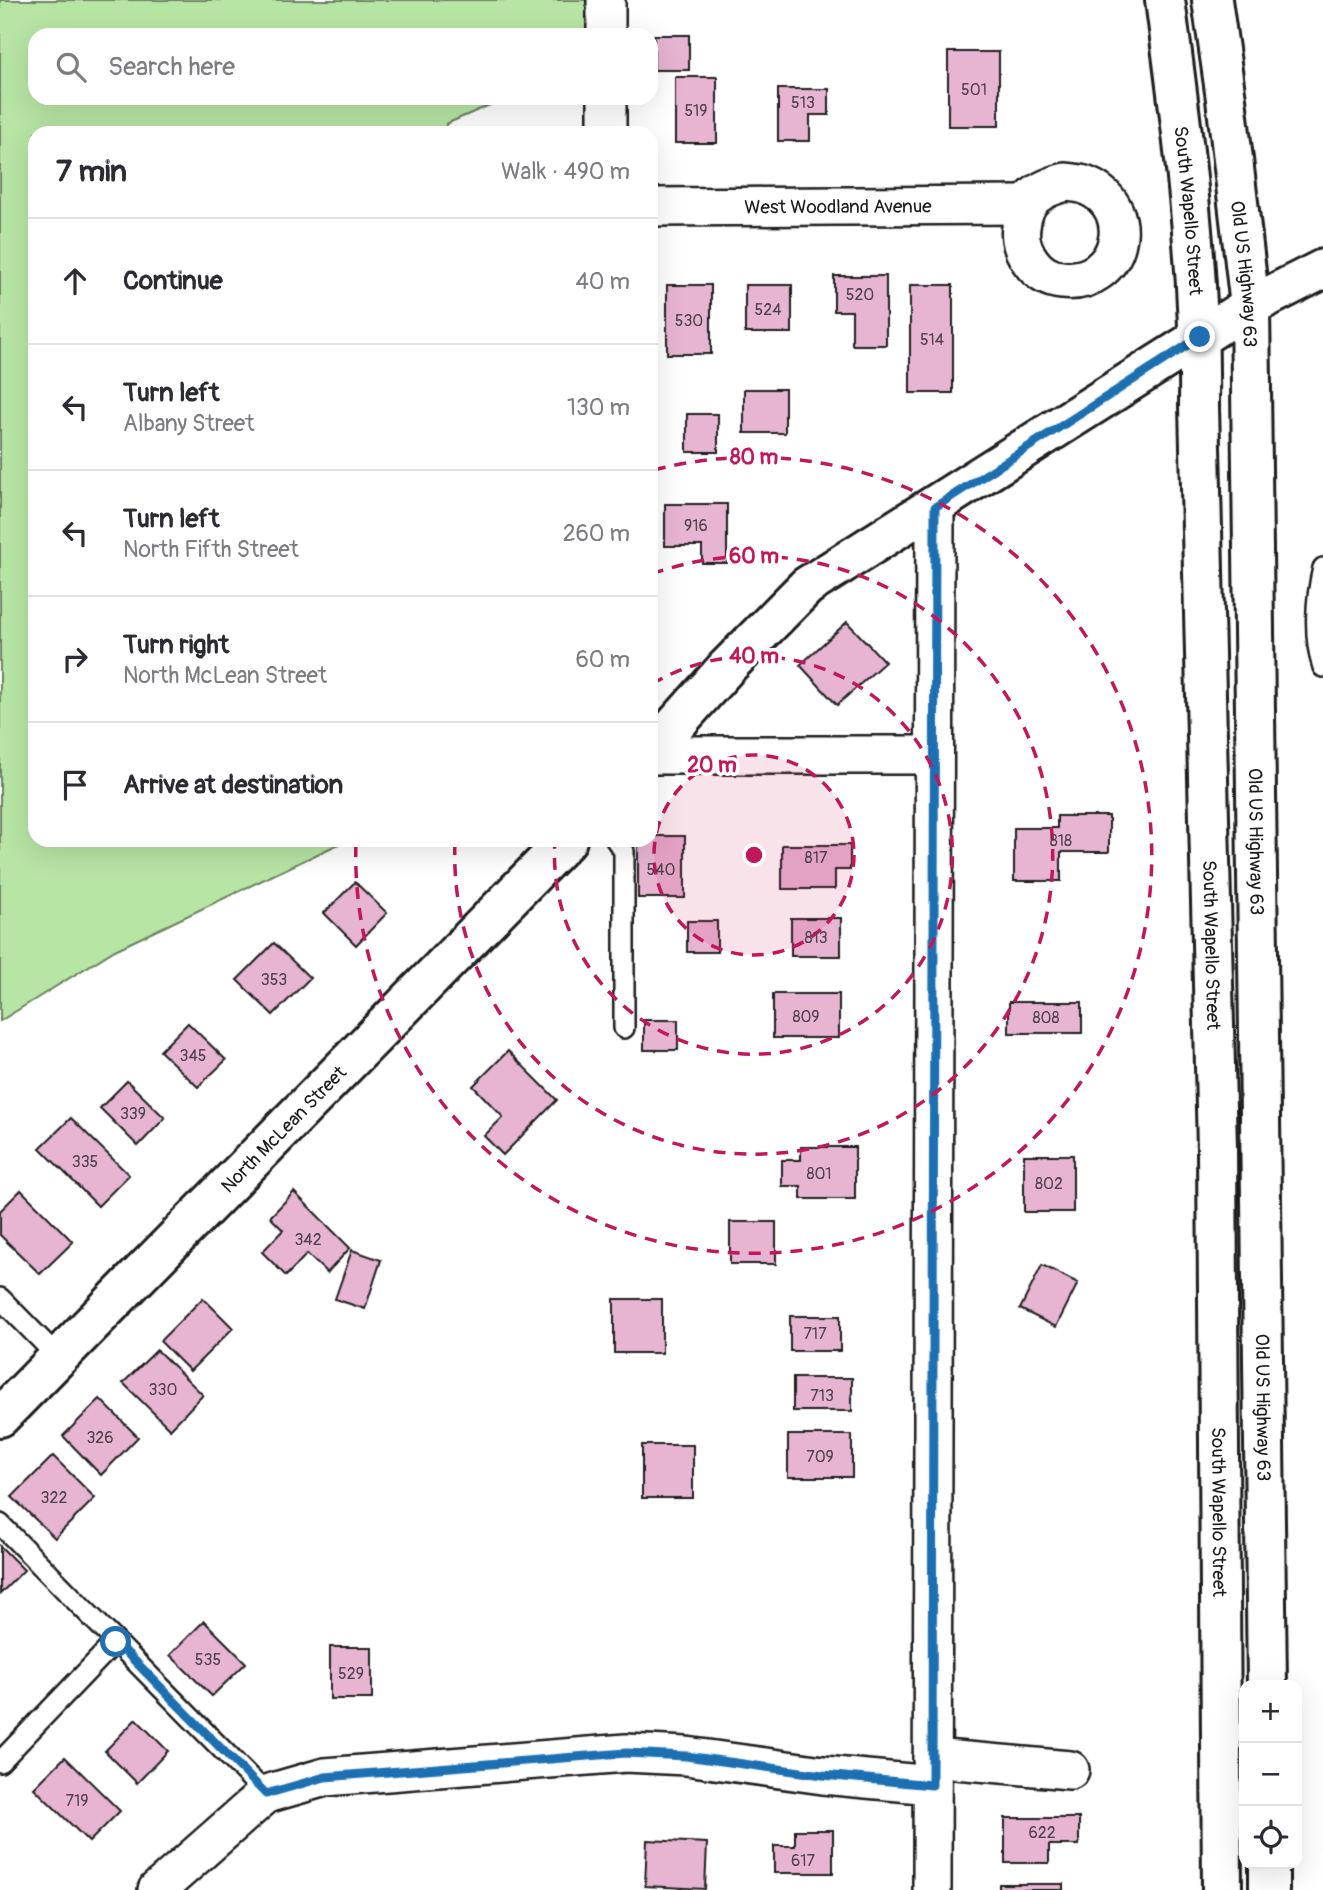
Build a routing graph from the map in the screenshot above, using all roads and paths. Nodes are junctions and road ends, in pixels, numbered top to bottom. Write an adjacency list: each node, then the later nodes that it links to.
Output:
1 (606, 0): 4 (street)
2 (1165, 0): 10 (main road, South Wapello Street)
3 (1212, 0): 10 (main road, Old US Highway 63)
4 (606, 28)
5 (607, 105): 6 (street)
6 (607, 126)
7 (1026, 205): 8 (street, West Woodland Avenue)
8 (658, 207)
9 (1323, 269): 10 (main road)
10 (1225, 322): 11 (main road); 25 (main road, Old US Highway 63); 33 (main road, South Wapello Street)
11 (935, 507): 14 (main road); 16 (street)
12 (1323, 568): 13 (lane)
13 (1323, 667)
14 (658, 746)
15 (658, 754): 16 (street)
16 (933, 755): 28 (street)
17 (559, 847): 21 (main road, North McLean Street)
18 (621, 847): 19 (lane)
19 (624, 1028)
20 (0, 1298): 21 (lane)
21 (58, 1357): 22 (main road, North McLean Street)
22 (0, 1417)
23 (0, 1524): 24 (lane)
24 (116, 1642): 26 (lane); 29 (lane)
25 (1267, 1680)
26 (0, 1762)
27 (1070, 1770): 28 (street)
28 (932, 1772): 29 (street); 32 (street)
29 (266, 1794): 31 (street)
30 (1269, 1869): 34 (main road)
31 (157, 1890)
32 (932, 1890)
33 (1222, 1890)
34 (1269, 1890)

